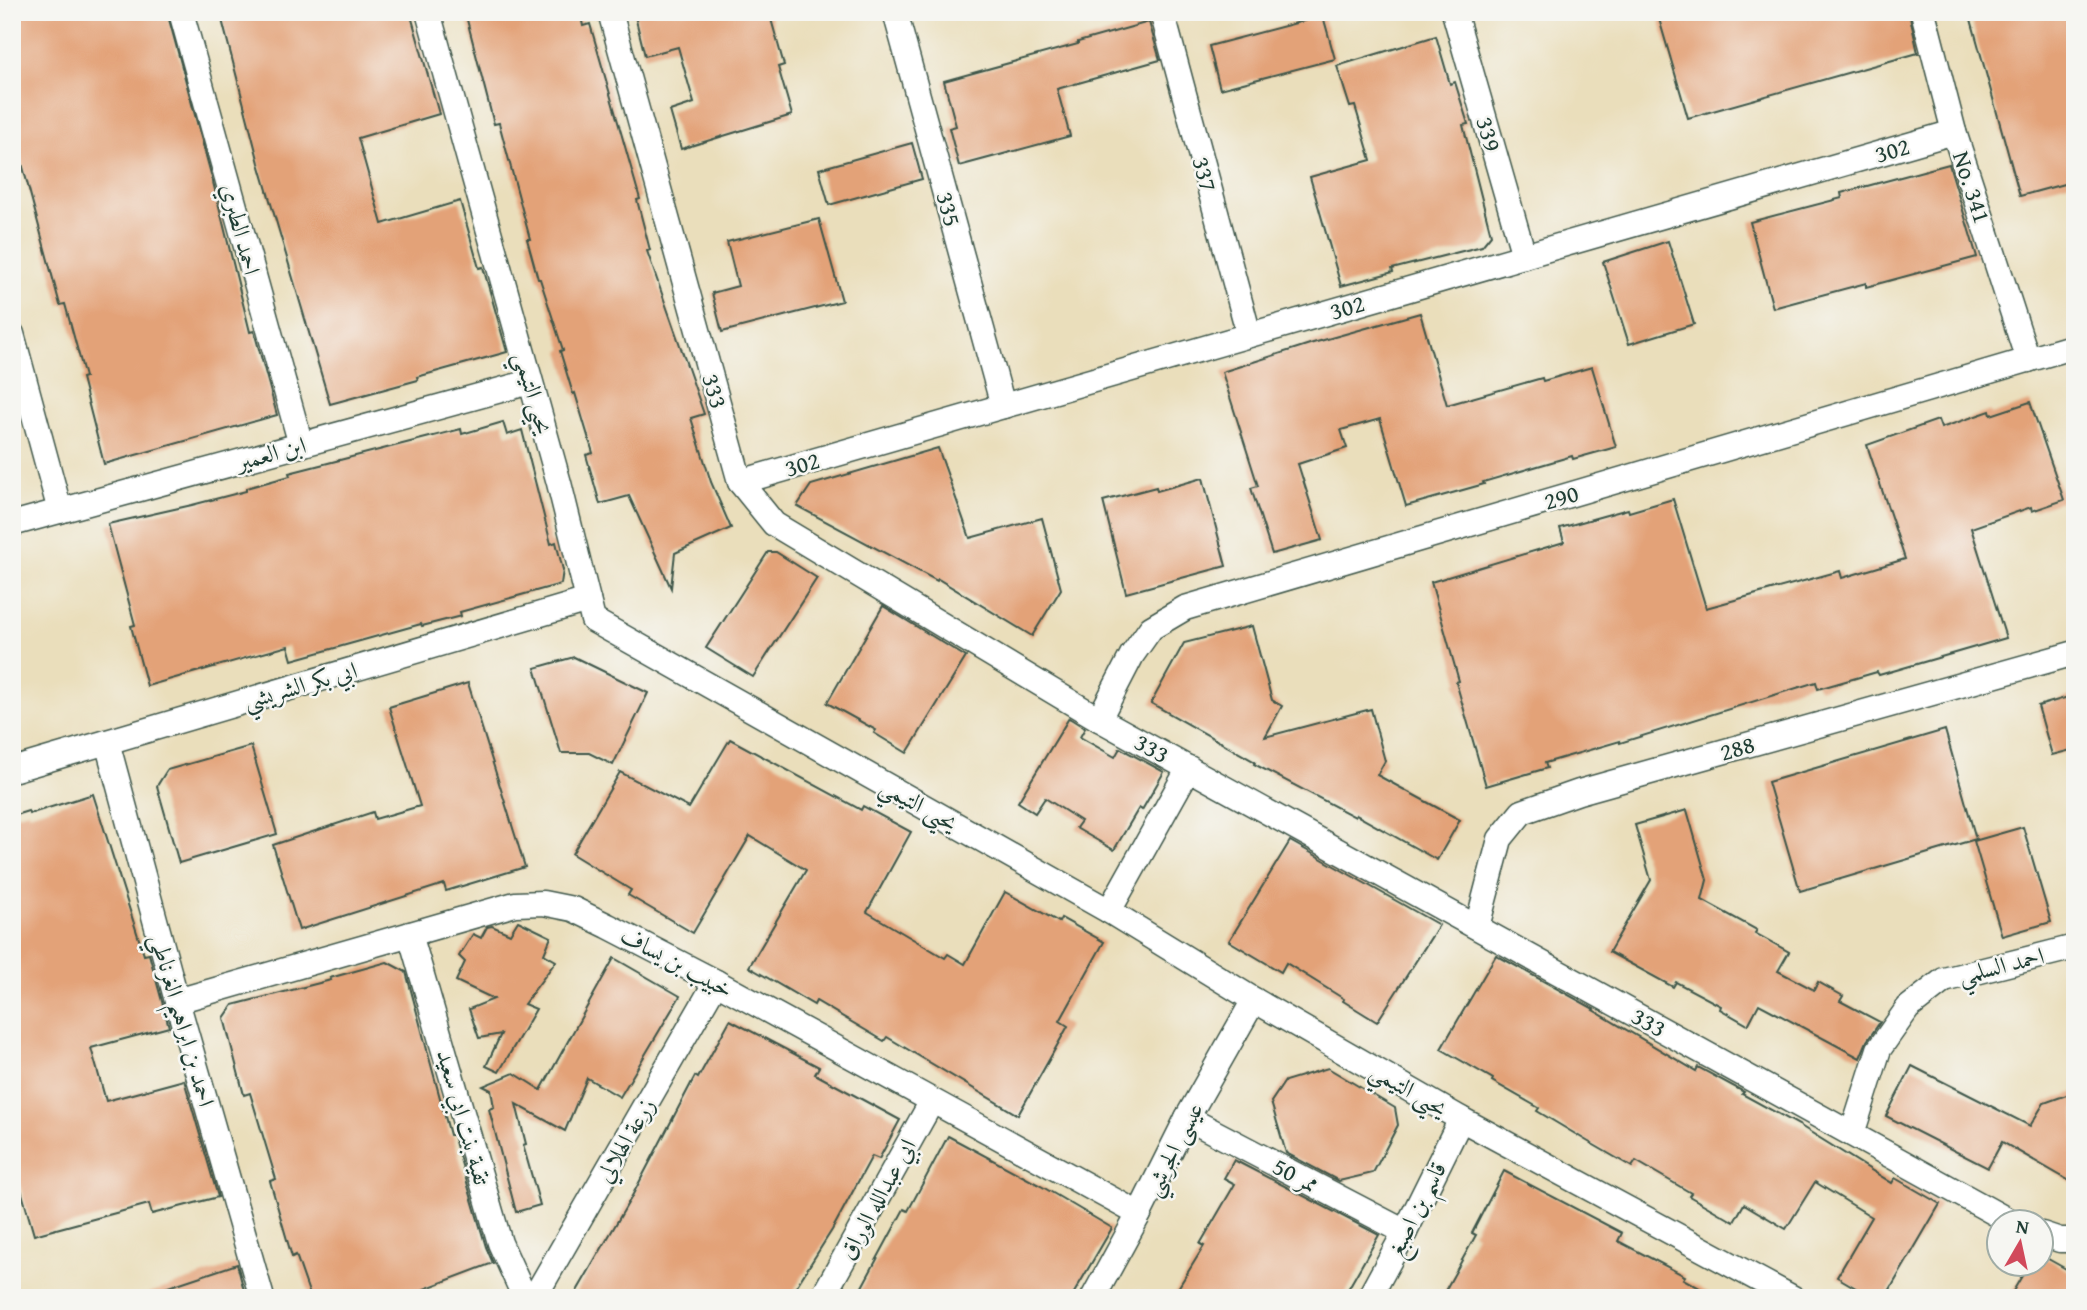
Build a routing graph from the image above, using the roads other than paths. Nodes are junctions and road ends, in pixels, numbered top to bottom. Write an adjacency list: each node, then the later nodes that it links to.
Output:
1 (181, 12): 16 (street, احمد الطبري)
2 (428, 12): 14 (street, يحيى التيمي)
3 (610, 12): 17 (street, 333)
4 (895, 12): 15 (street, 335)
5 (1162, 12): 11 (street, 337)
6 (1454, 12): 9 (street, 339)
7 (1923, 12): 8 (street, No. 341)
8 (1954, 132): 9 (street, 302); 13 (street, No. 341)
9 (1524, 256): 11 (street, 302)
10 (12, 334): 18 (street)
11 (1249, 335): 15 (street, 302)
12 (2075, 346): 13 (street, 290)
13 (2028, 360): 22 (street, 290)
14 (530, 382): 16 (street, ابن العمير); 20 (street, يحيى التيمي)
15 (1003, 406): 17 (street, 302)
16 (301, 445): 18 (street, ابن العمير)
17 (740, 482): 22 (street, 333)
18 (60, 511): 19 (street, ابن العمير)
19 (12, 524)
20 (588, 600): 23 (street, ابي بكر الشريشي); 26 (street, يحيى التيمي)
21 (2075, 653): 27 (street, 288)
22 (1099, 719): 24 (street, 333)
23 (107, 742): 25 (street, ابي بكر الشريشي); 32 (street, احمد بن ابراهيم الغرناطي)
24 (1189, 768): 26 (street); 27 (street, 333)
25 (12, 770)
26 (1109, 911): 31 (street, يحيى التيمي)
27 (1477, 928): 36 (street, 333)
28 (410, 934): 30 (street, خبيب بن يساف); 32 (street, خبيب بن يساف); 43 (street, تقية بنت ابي سعيد)
29 (2075, 947): 36 (street, احمد السلمي)
30 (716, 982): 33 (street, خبيب بن يساف); 44 (street, زرعة الهلالي)
31 (1254, 1000): 34 (street, عيسى الجرشي); 35 (street, يحيى التيمي)
32 (177, 1001): 42 (street, احمد بن ابراهيم الغرناطي)
33 (932, 1101): 38 (street, خبيب بن يساف); 45 (street, ابي عبدالله الوراق)
34 (1187, 1118): 38 (street, عيسى الجرشي); 39 (street, ممر 50)
35 (1461, 1119): 39 (street, قاسم بن اصبغ); 48 (street, يحيى التيمي)
36 (1852, 1134): 37 (street, 333)
37 (1986, 1209)
38 (1139, 1214): 46 (street, عيسى الجرشي)
39 (1405, 1232): 47 (street, قاسم بن اصبغ)
40 (2056, 1239): 41 (street)
41 (2075, 1240)
42 (262, 1298)
43 (525, 1298)
44 (534, 1298)
45 (821, 1298)
46 (1093, 1298)
47 (1369, 1298)
48 (1793, 1298)

